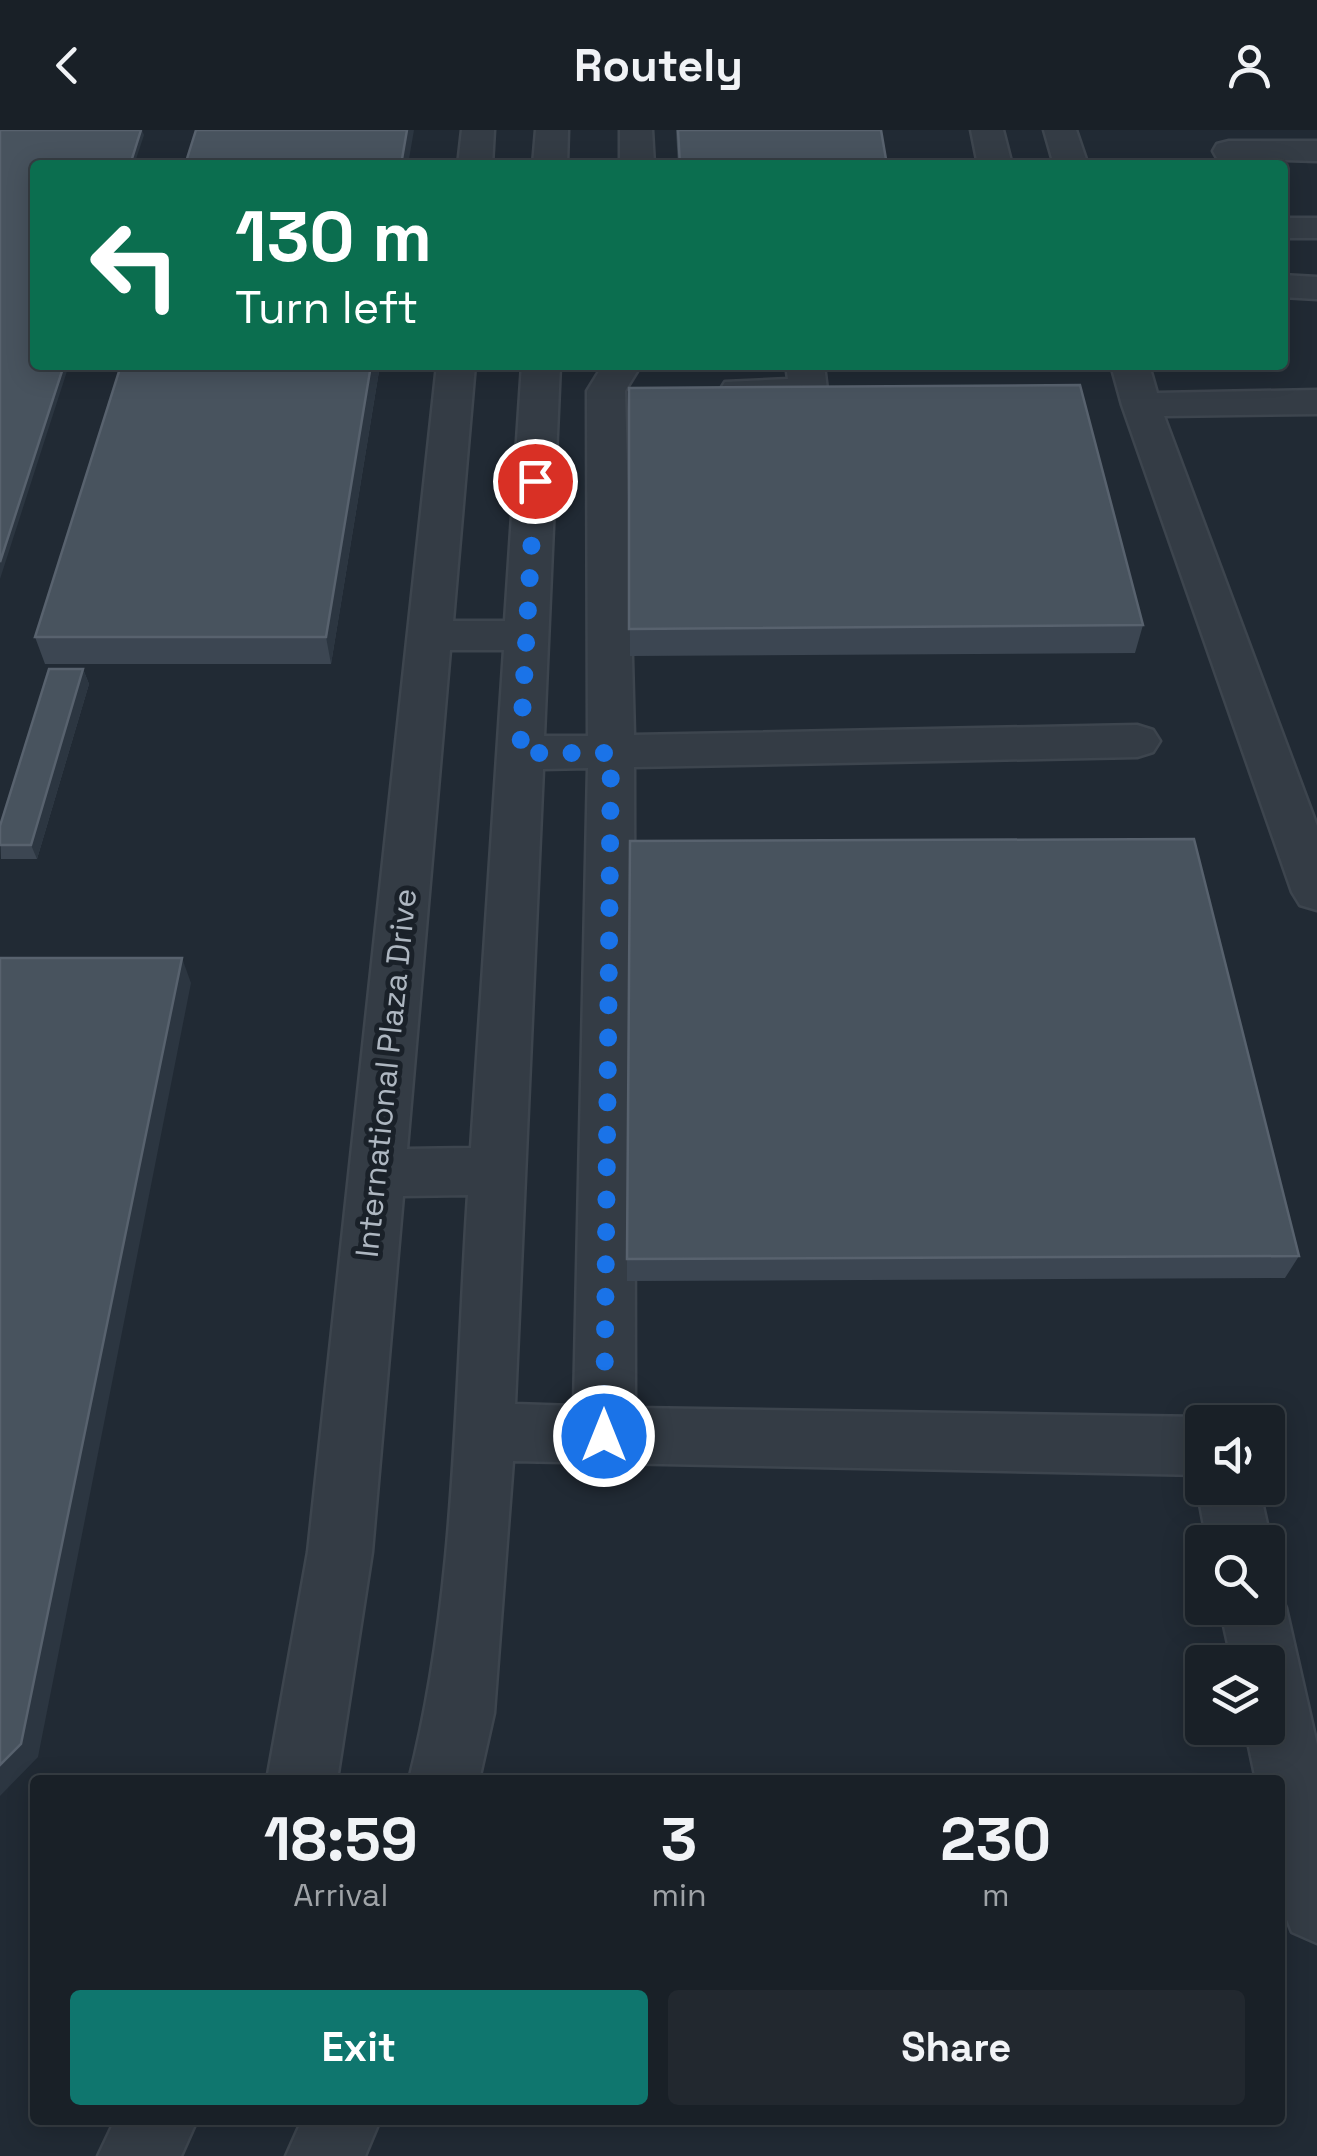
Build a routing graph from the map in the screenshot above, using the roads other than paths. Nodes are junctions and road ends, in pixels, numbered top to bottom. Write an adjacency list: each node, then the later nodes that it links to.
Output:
1 (478, 130): 8 (street)
2 (552, 130): 9 (street)
3 (636, 130): 10 (street)
4 (987, 130): 11 (street)
5 (1060, 130): 12 (street)
6 (1228, 149): 7 (street)
7 (1317, 151)
8 (475, 160)
9 (550, 160)
10 (637, 160)
11 (994, 160)
12 (1069, 160)
13 (1288, 228): 14 (street)
14 (1317, 228)
15 (1288, 286): 16 (street)
16 (1317, 288)
17 (456, 370): 25 (street, International Plaza Drive)
18 (541, 370): 24 (street)
19 (806, 370): 22 (street)
20 (624, 382): 28 (street)
21 (1135, 385): 23 (street); 29 (street)
22 (698, 391)
23 (1317, 402)
24 (526, 635): 25 (street); 27 (street)
25 (429, 636): 31 (street, International Plaza Drive)
26 (1138, 740): 28 (street)
27 (520, 753): 28 (street); 30 (street)
28 (611, 753): 33 (street)
29 (1317, 892)
30 (497, 1170): 31 (street); 32 (street)
31 (376, 1172): 36 (street, International Plaza Drive)
32 (484, 1431): 33 (street); 37 (street)
33 (604, 1436): 34 (street)
34 (1185, 1446)
35 (1283, 1745): 38 (street)
36 (303, 1775)
37 (445, 1775)
38 (1317, 1907)
39 (156, 2125): 41 (street)
40 (340, 2125): 42 (street)
41 (136, 2156)
42 (326, 2156)

